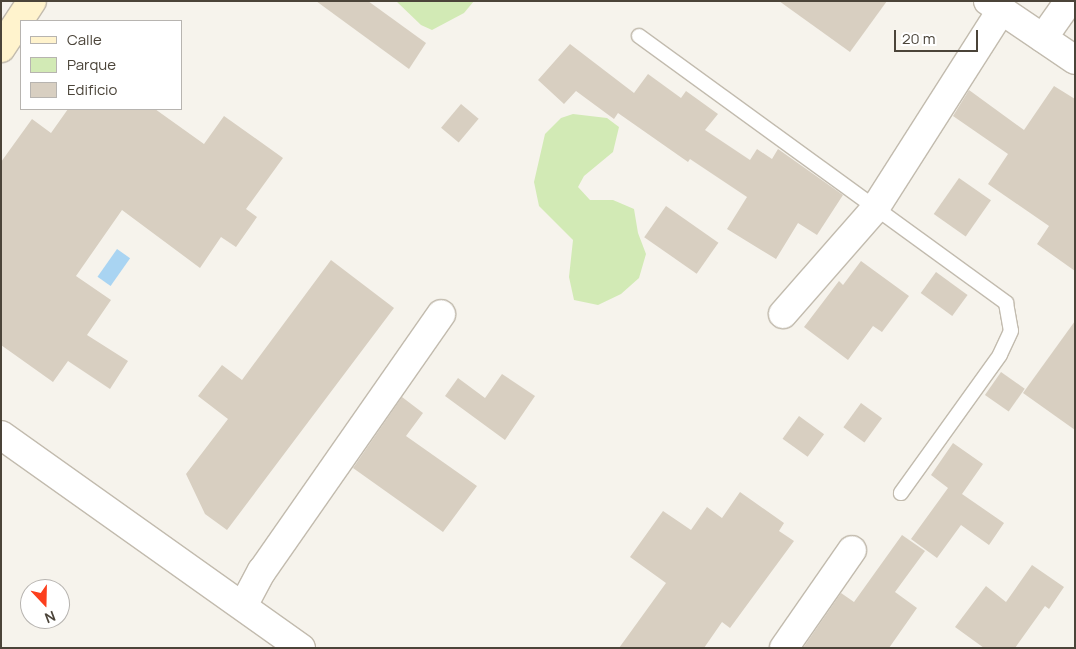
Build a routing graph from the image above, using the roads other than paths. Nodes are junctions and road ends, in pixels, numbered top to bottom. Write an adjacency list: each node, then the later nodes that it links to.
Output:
1 (32, 1): 6 (main road)
2 (1069, 1): 5 (street)
3 (994, 6): 5 (street); 8 (street)
4 (639, 36): 8 (lane)
5 (1043, 38): 7 (street)
6 (1, 48)
7 (1075, 60)
8 (874, 210): 10 (street); 12 (lane)
9 (441, 314): 14 (street)
10 (783, 314)
11 (1, 435): 14 (street)
12 (901, 493)
13 (852, 550): 16 (street)
14 (243, 606): 15 (street)
15 (301, 648)
16 (784, 648)

